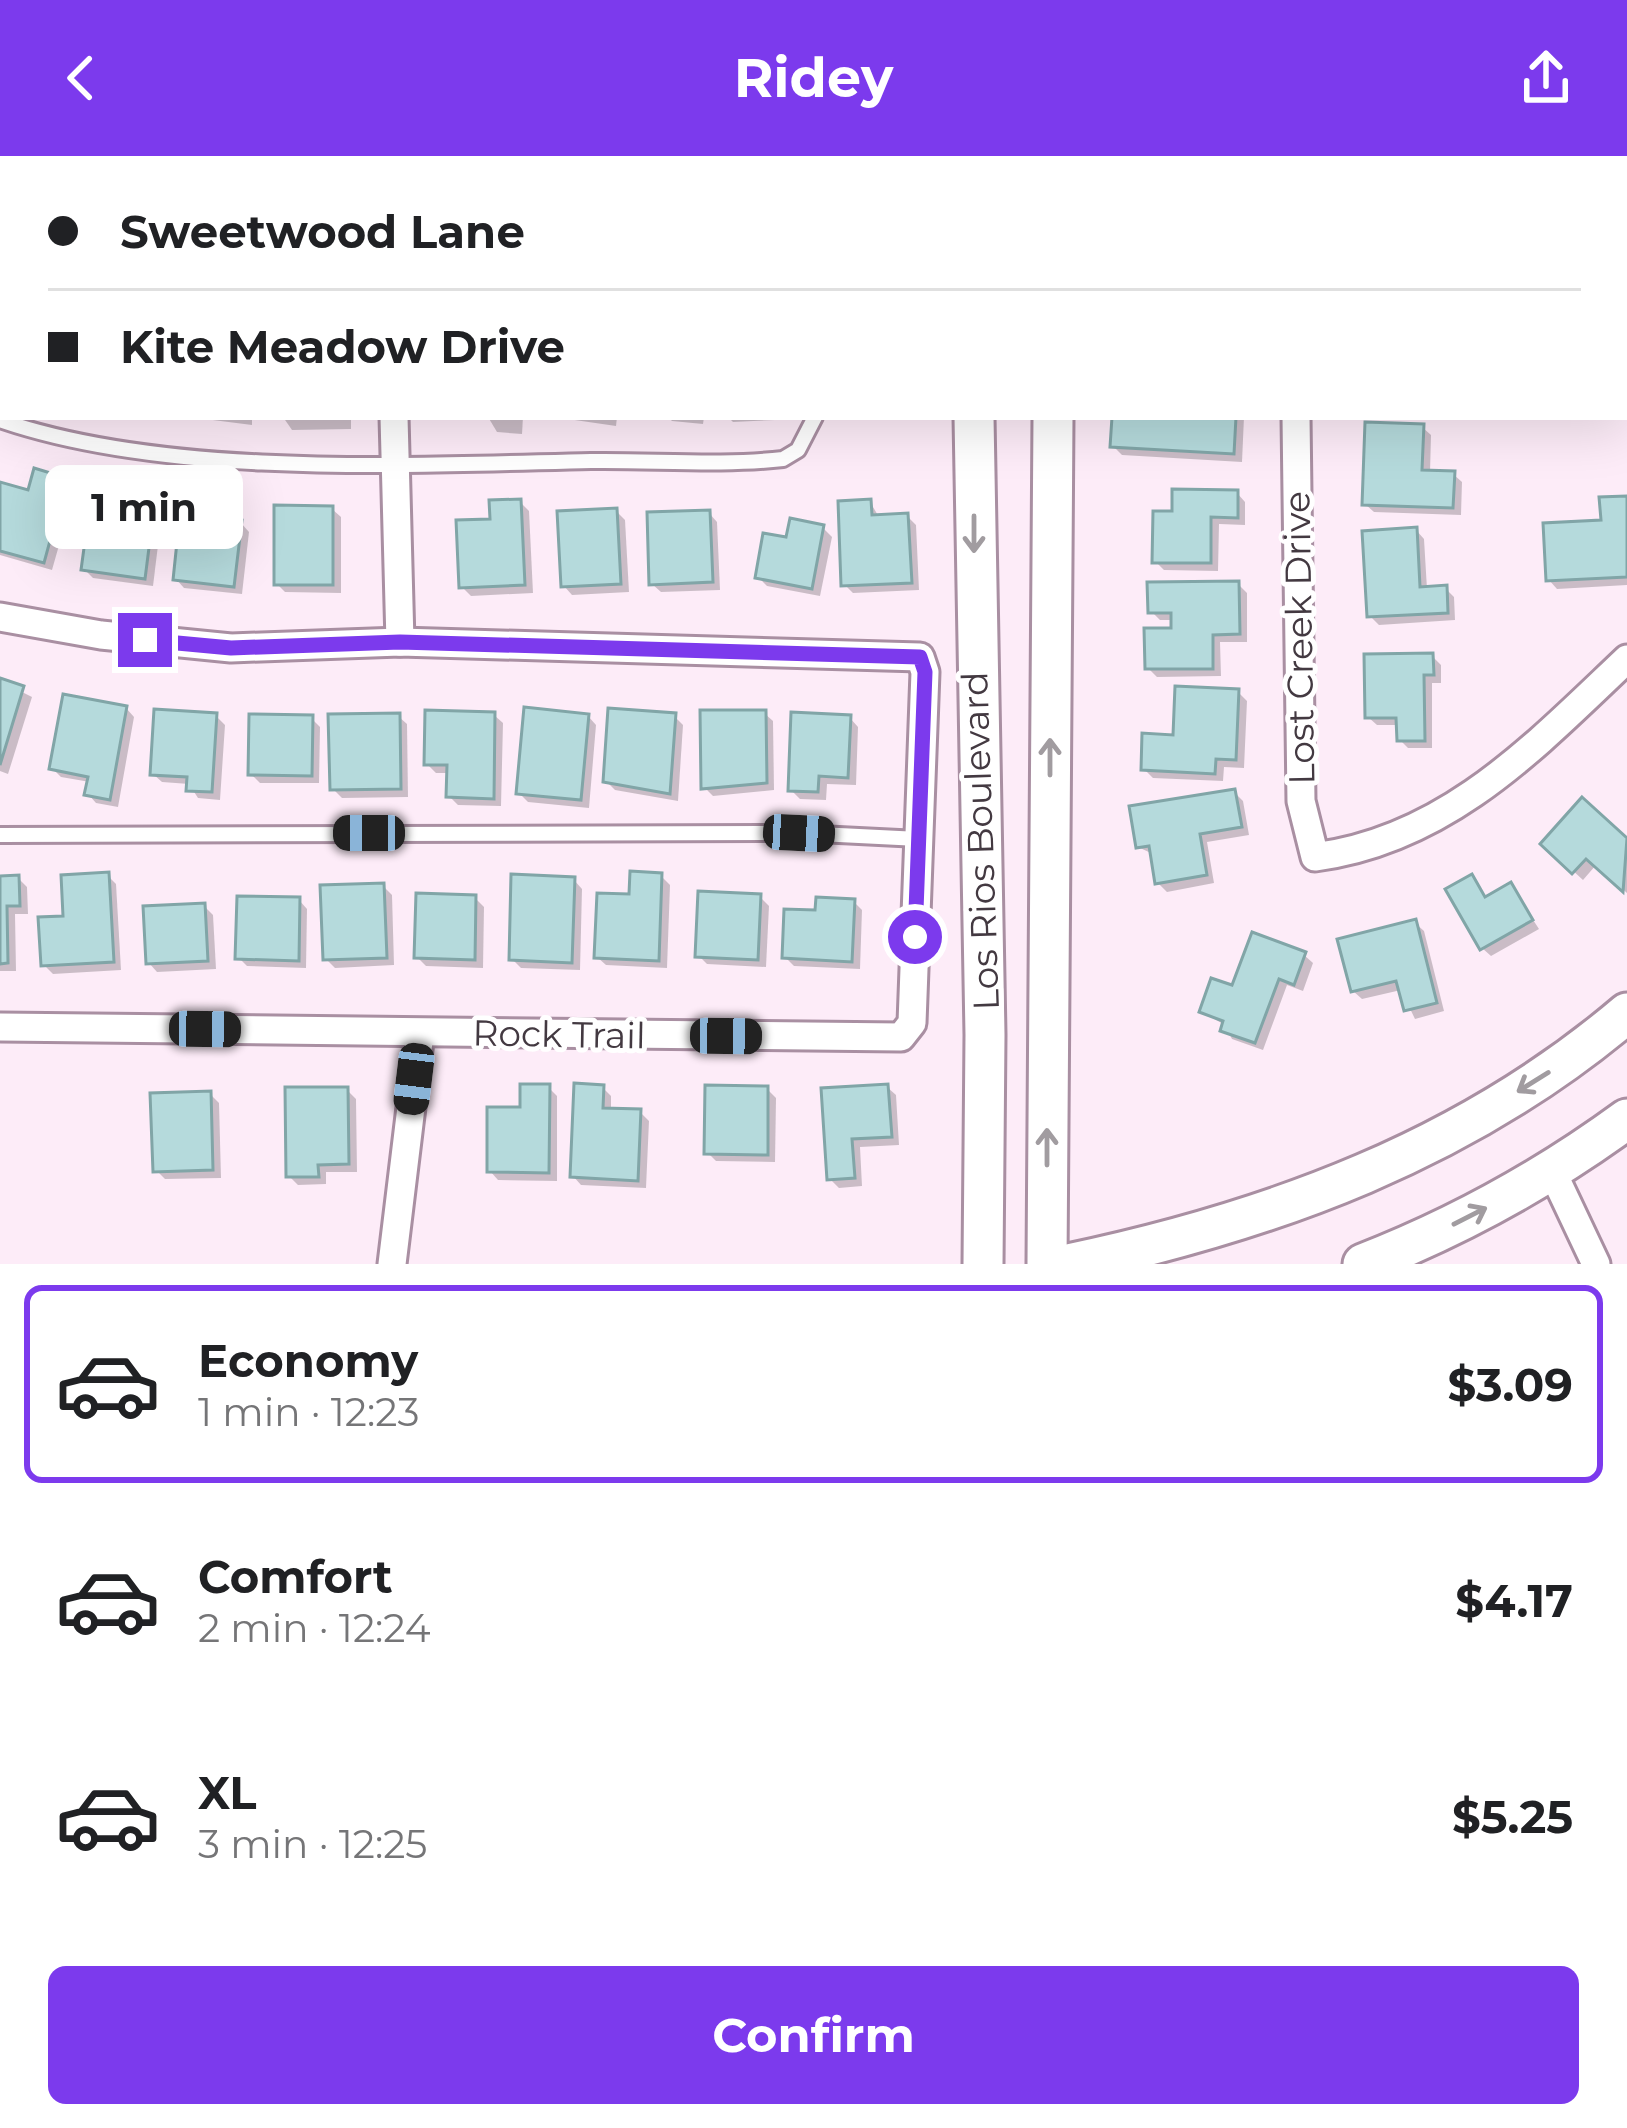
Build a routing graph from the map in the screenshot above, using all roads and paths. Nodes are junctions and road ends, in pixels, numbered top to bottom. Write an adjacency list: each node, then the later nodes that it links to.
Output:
1 (0, 420): 7 (lane)
2 (394, 420): 7 (street)
3 (813, 420): 7 (lane)
4 (974, 420): 19 (main road, Los Rios Boulevard, one-way to 19)
5 (1053, 420): 20 (main road, Los Rios Boulevard, one-way to 5)
6 (1296, 420): 10 (street, Lost Creek Drive)
7 (395, 461): 9 (street)
8 (0, 617): 9 (street)
9 (400, 642): 12 (street)
10 (1627, 659)
11 (0, 835): 12 (lane)
12 (919, 839): 15 (street, Rock Trail)
13 (1627, 1013): 21 (main road, one-way to 21)
14 (0, 1027): 15 (street, Rock Trail)
15 (420, 1033): 18 (street)
16 (1627, 1119): 17 (main road)
17 (1553, 1173): 22 (main road, one-way to 17); 23 (street)
18 (392, 1264)
19 (983, 1264)
20 (1047, 1264)
21 (1068, 1264)
22 (1364, 1264)
23 (1596, 1264)

